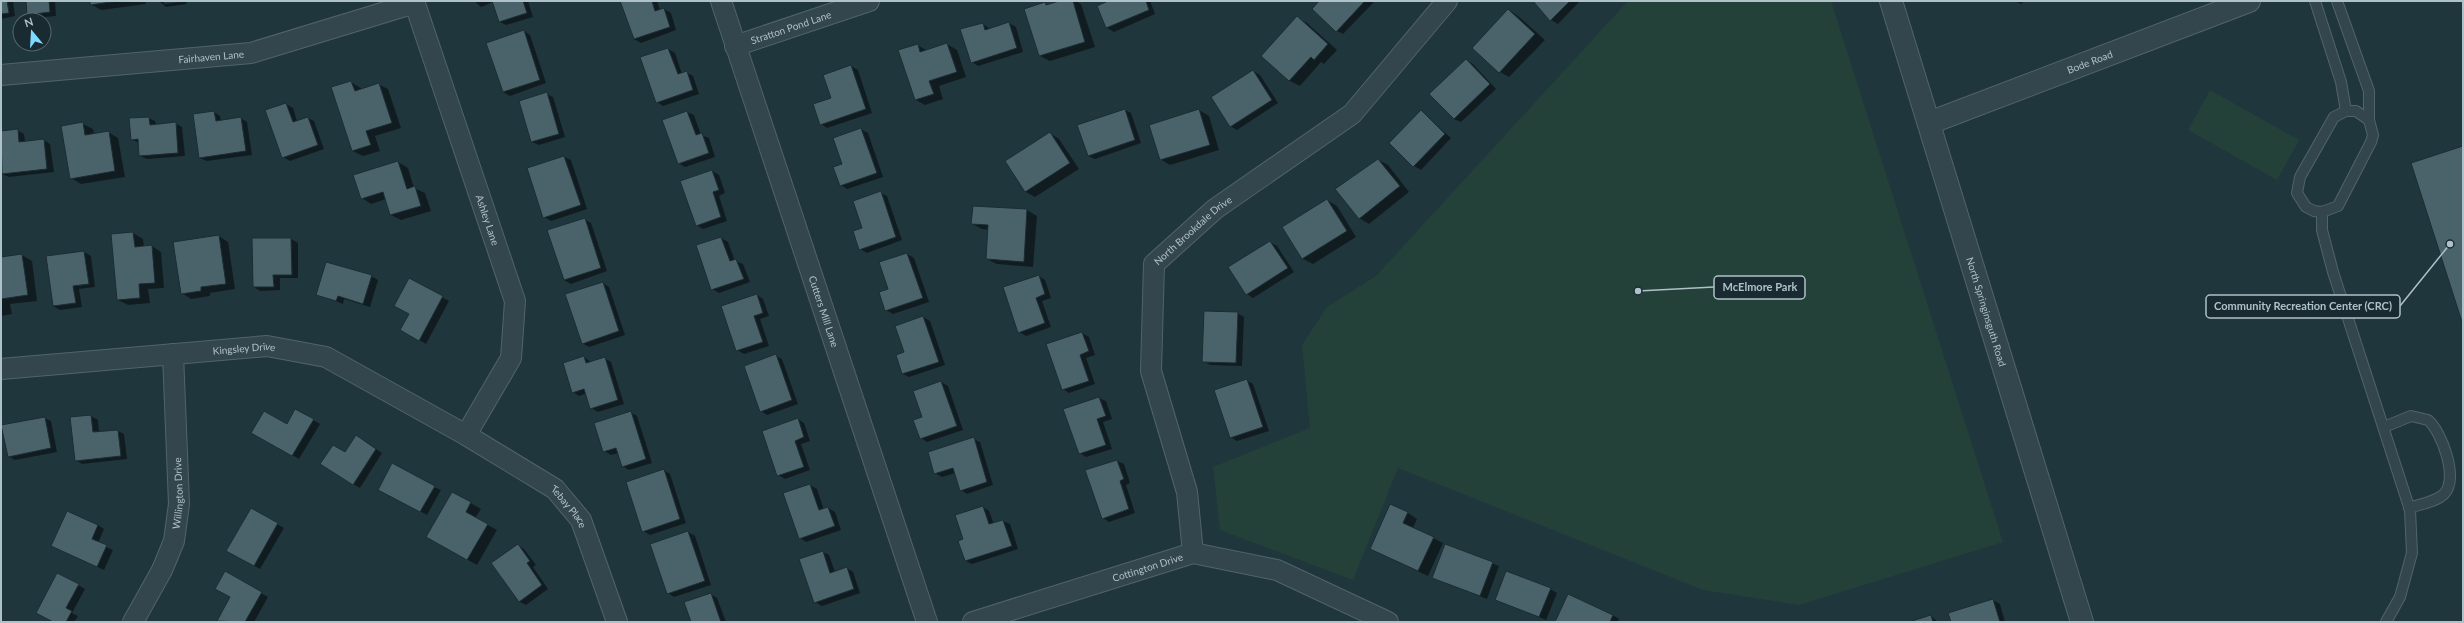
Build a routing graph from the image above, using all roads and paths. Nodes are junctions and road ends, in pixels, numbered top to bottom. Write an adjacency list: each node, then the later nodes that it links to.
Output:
1 (721, 1): 9 (street, Cutters Mill Lane)
2 (869, 1): 9 (street, Stratton Pond Lane)
3 (1447, 1): 20 (street, North Brookdale Drive)
4 (1891, 1): 13 (street, North Springinsguth Road)
5 (2249, 1): 13 (street, Bode Road)
6 (2315, 1): 11 (lane)
7 (2337, 1): 12 (lane)
8 (414, 2): 10 (street, Fairhaven Lane); 18 (street, Ashley Lane)
9 (735, 46): 24 (street, Cutters Mill Lane)
10 (1, 74)
11 (2346, 111): 12 (lane); 14 (lane)
12 (2369, 120): 14 (lane)
13 (1929, 123): 27 (street, North Springinsguth Road)
14 (2322, 212): 17 (lane)
15 (173, 354): 16 (street, Kingsley Drive); 18 (street, Kingsley Drive); 22 (street, Willington Drive)
16 (1, 368)
17 (2384, 427): 19 (lane); 19 (lane)
18 (466, 435): 23 (street, Tebay Place)
19 (2409, 508): 28 (lane)
20 (1193, 553): 21 (street, Cottington Drive); 25 (street, Cottington Drive)
21 (1361, 617): 26 (street, Cottington Drive)
22 (133, 622)
23 (617, 622)
24 (927, 622)
25 (973, 622)
26 (1388, 622)
27 (2082, 622)
28 (2386, 622)

